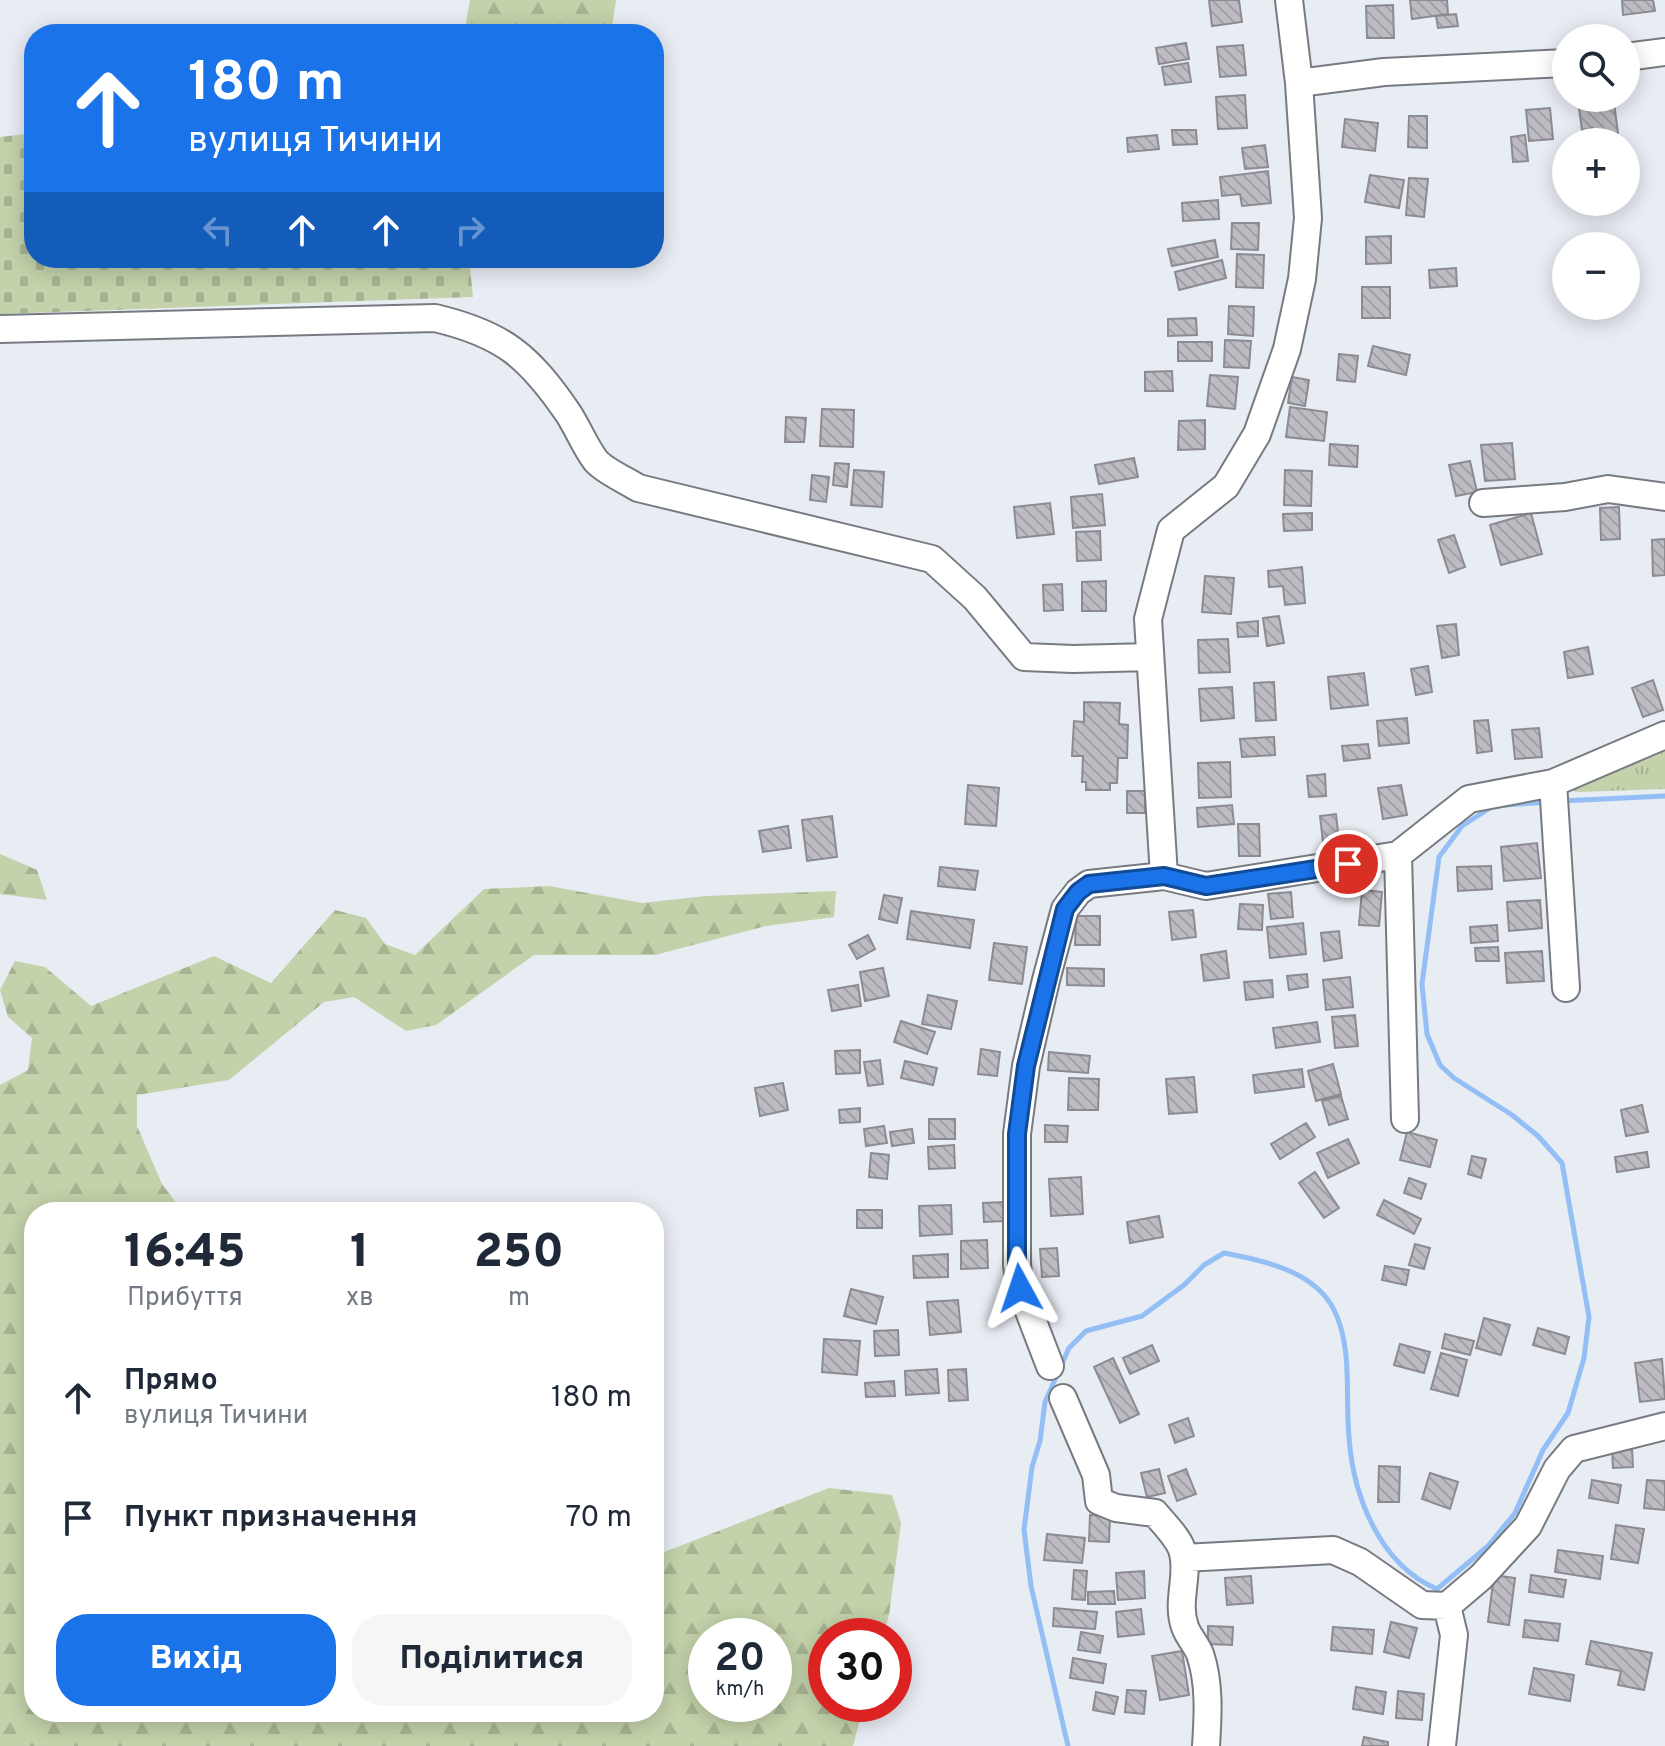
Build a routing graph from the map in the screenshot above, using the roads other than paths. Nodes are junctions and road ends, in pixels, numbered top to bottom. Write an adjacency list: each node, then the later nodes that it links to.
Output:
1 (1289, 0): 5 (street)
2 (1665, 52): 3 (street)
3 (1640, 55)
4 (1552, 64): 5 (street)
5 (1299, 83): 9 (street)
6 (0, 329): 9 (street)
7 (1665, 497): 8 (street)
8 (1483, 503)
9 (1150, 657): 13 (street)
10 (1665, 735): 11 (street)
11 (1553, 788): 12 (street); 14 (street)
12 (1398, 855): 13 (street); 15 (street)
13 (1164, 876): 16 (street)
14 (1566, 988)
15 (1405, 1119)
16 (1050, 1366)
17 (1063, 1398): 19 (street)
18 (1665, 1426): 20 (street)
19 (1184, 1558): 20 (street); 21 (street)
20 (1447, 1606): 22 (street)
21 (1206, 1746)
22 (1442, 1746)

